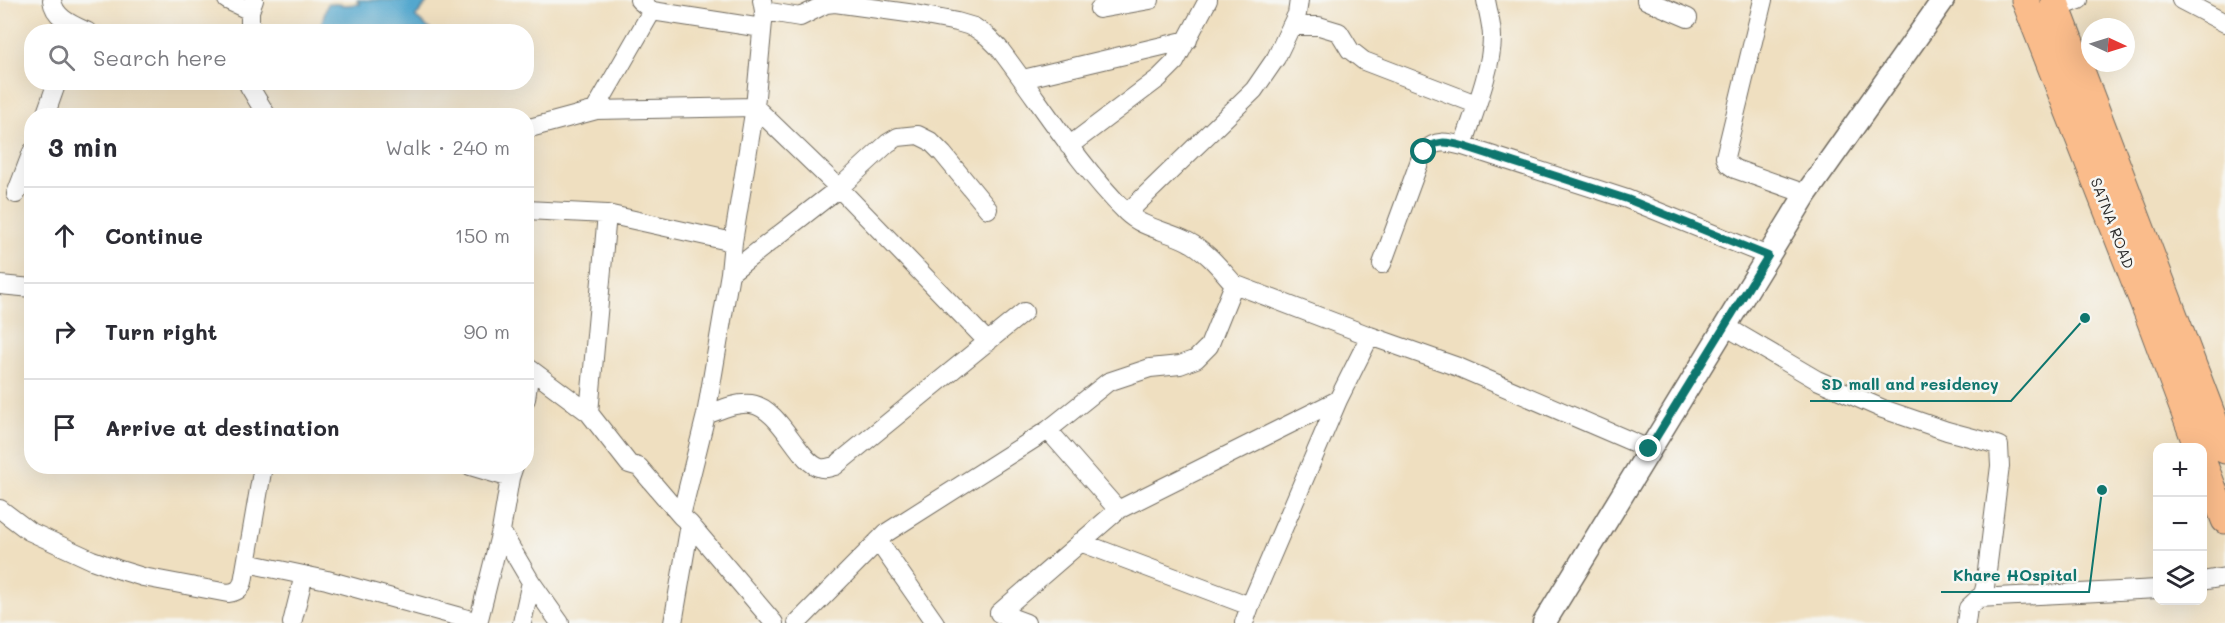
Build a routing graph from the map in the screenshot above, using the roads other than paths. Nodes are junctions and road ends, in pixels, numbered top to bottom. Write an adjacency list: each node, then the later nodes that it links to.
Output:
1 (52, 0): 21 (street)
2 (227, 0): 14 (street)
3 (698, 0): 18 (street)
4 (1149, 0): 16 (street)
5 (1208, 0): 24 (street)
6 (1299, 0): 23 (street)
7 (1486, 0): 28 (street)
8 (1646, 0): 19 (street)
9 (1763, 0): 39 (street)
10 (1943, 0): 39 (street)
11 (2025, 0): 60 (main road, SATNA ROAD)
12 (2181, 0): 20 (street)
13 (2063, 3): 62 (main road)
14 (252, 5): 22 (street)
15 (646, 6): 18 (street); 32 (street)
16 (1099, 9)
17 (763, 13): 18 (street); 25 (street); 29 (street)
18 (689, 17)
19 (1688, 18)
20 (2225, 23)
21 (71, 24)
22 (251, 24)
23 (1291, 26): 28 (street); 42 (street)
24 (1188, 40): 25 (street); 34 (street)
25 (1023, 79): 34 (street)
26 (54, 90): 30 (street)
27 (251, 90): 31 (street)
28 (1476, 104): 35 (street)
29 (755, 107): 32 (street); 37 (street); 44 (street)
30 (48, 108)
31 (262, 108)
32 (600, 109): 33 (street)
33 (534, 127)
34 (1069, 146): 42 (street)
35 (1463, 146): 45 (street); 46 (street)
36 (24, 173): 38 (street)
37 (839, 188): 40 (street); 47 (street); 54 (street)
38 (16, 194)
39 (1806, 194): 45 (street)
40 (988, 209)
41 (534, 210): 43 (street)
42 (1127, 213): 48 (street)
43 (607, 214): 44 (street); 57 (street)
44 (733, 242): 47 (street)
45 (1768, 256): 52 (street)
46 (1382, 264)
47 (730, 273): 58 (street)
48 (1234, 284): 53 (street); 59 (street)
49 (0, 285): 50 (street)
50 (24, 287)
51 (1024, 312): 54 (street)
52 (1725, 326): 61 (street); 79 (street)
53 (1370, 336): 56 (street); 61 (street)
54 (988, 342): 58 (street)
55 (534, 371): 57 (street)
56 (1338, 400): 67 (street); 80 (street)
57 (589, 412): 68 (street)
58 (706, 415): 68 (street)
59 (1048, 430): 67 (street); 71 (street)
60 (2196, 443)
61 (1649, 449): 91 (street)
62 (2225, 450)
63 (2207, 473): 69 (main road)
64 (262, 474): 73 (street)
65 (512, 474): 70 (street)
66 (0, 509): 73 (street)
67 (1118, 510): 72 (street)
68 (686, 520): 82 (street); 87 (street)
69 (2225, 520)
70 (501, 531): 77 (street); 83 (street)
71 (878, 541): 88 (street); 89 (street)
72 (1080, 542): 80 (street); 81 (street)
73 (248, 563): 74 (street)
74 (304, 575): 83 (street); 84 (street)
75 (2225, 577): 76 (street)
76 (2207, 580)
77 (531, 582): 85 (street); 86 (street)
78 (2153, 589): 79 (street)
79 (1978, 598): 92 (street)
80 (1247, 614)
81 (992, 618): 90 (street)
82 (769, 620)
83 (478, 622)
84 (292, 623)
85 (522, 623)
86 (560, 623)
87 (673, 623)
88 (797, 623)
89 (935, 623)
90 (1026, 623)
91 (1544, 623)
92 (1966, 623)

